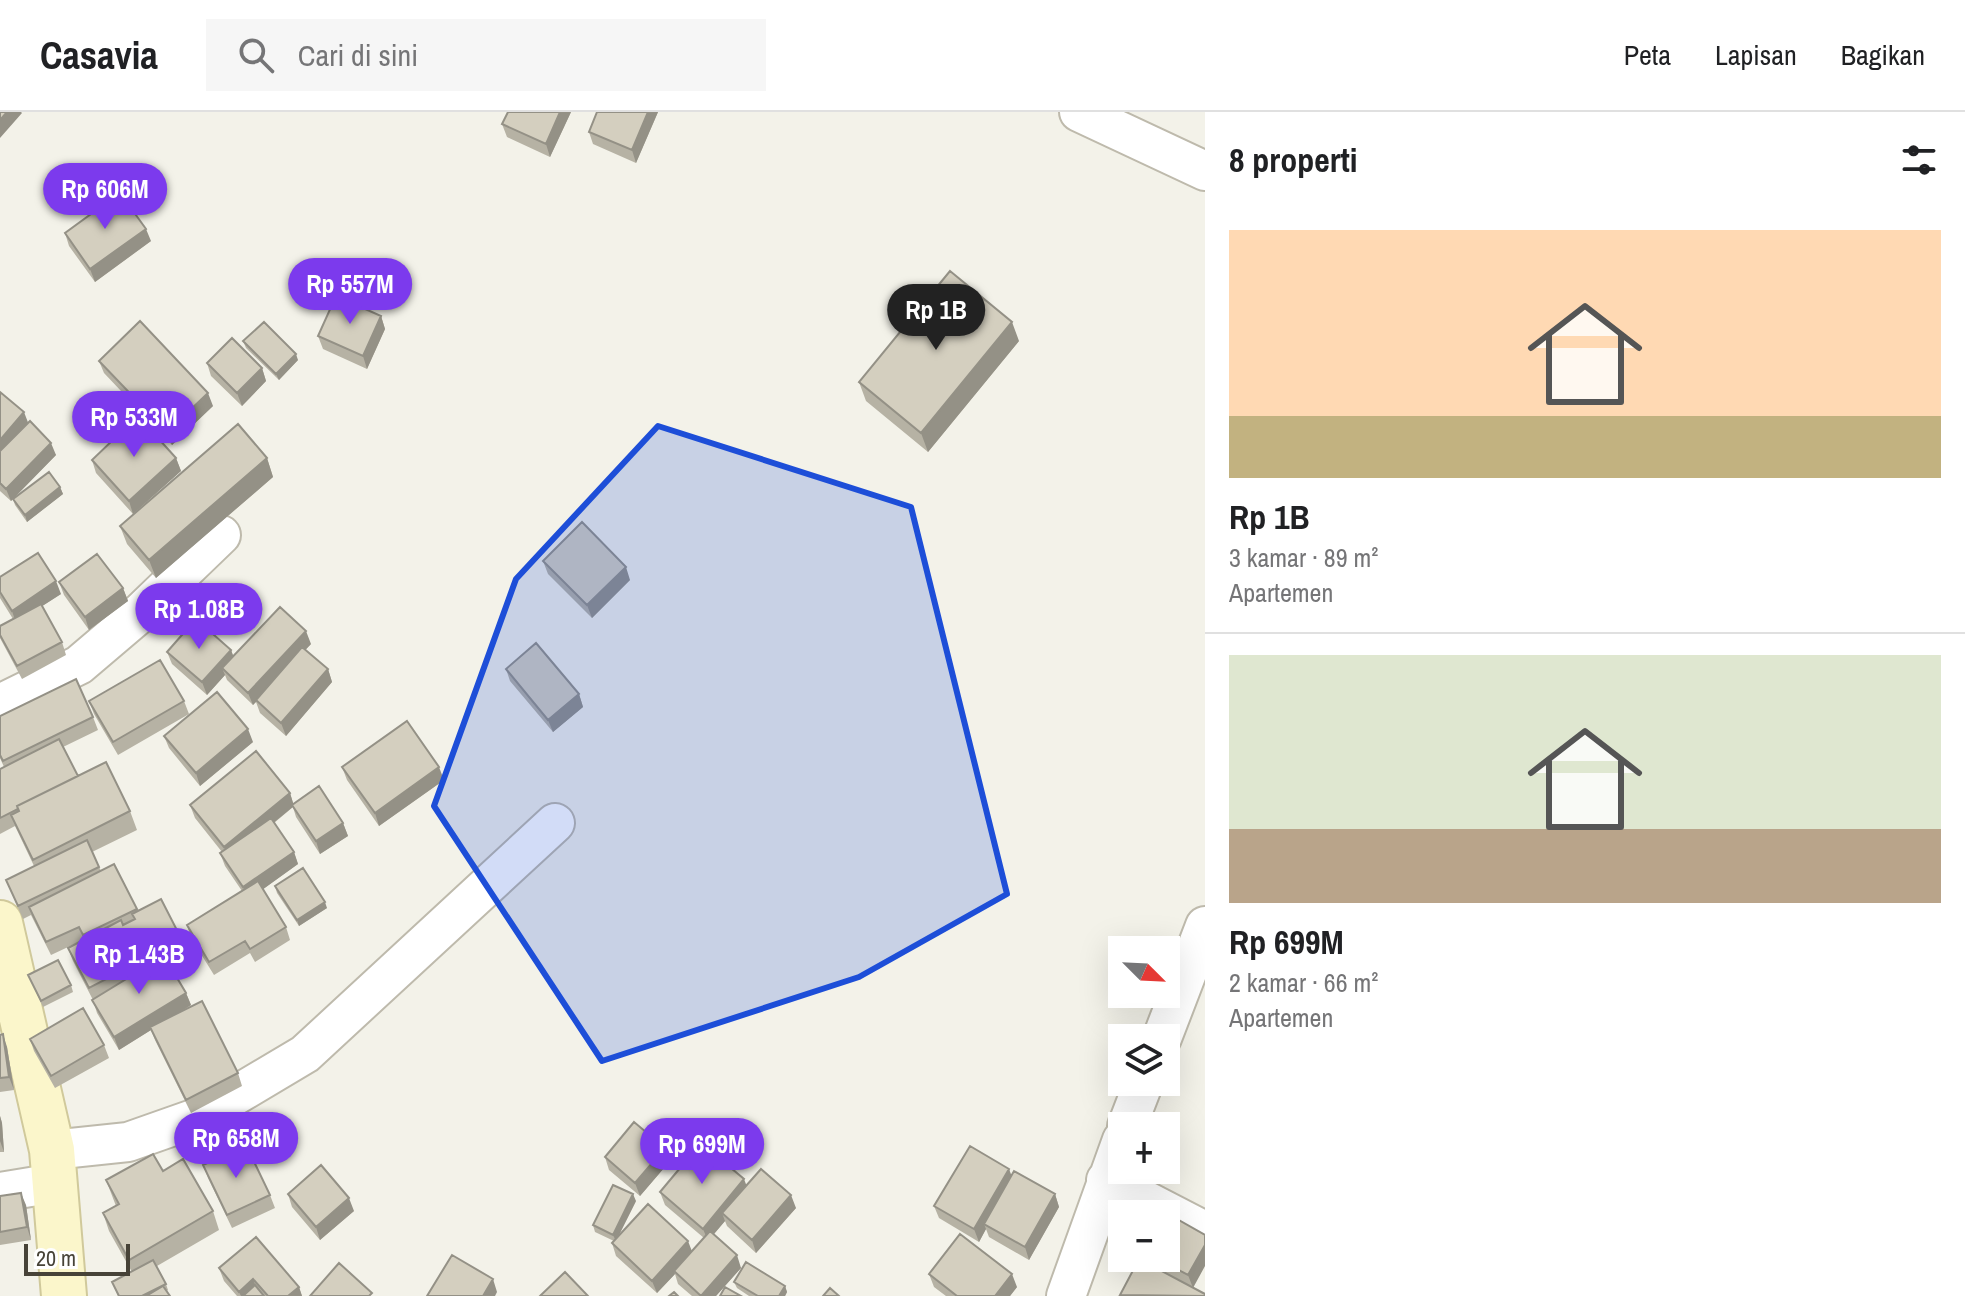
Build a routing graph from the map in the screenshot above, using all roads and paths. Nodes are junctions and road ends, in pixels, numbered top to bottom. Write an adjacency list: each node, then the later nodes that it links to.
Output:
1 (1079, 112): 2 (street)
2 (1205, 171)
3 (221, 535): 4 (street)
4 (0, 704)
5 (555, 823): 9 (street)
6 (0, 923): 9 (street)
7 (1205, 926): 8 (street)
8 (1167, 1024)
9 (54, 1167): 12 (street); 14 (street)
10 (1108, 1175): 11 (street)
11 (1106, 1180): 13 (street); 15 (street)
12 (0, 1192)
13 (1205, 1231)
14 (64, 1296)
15 (1066, 1296)

